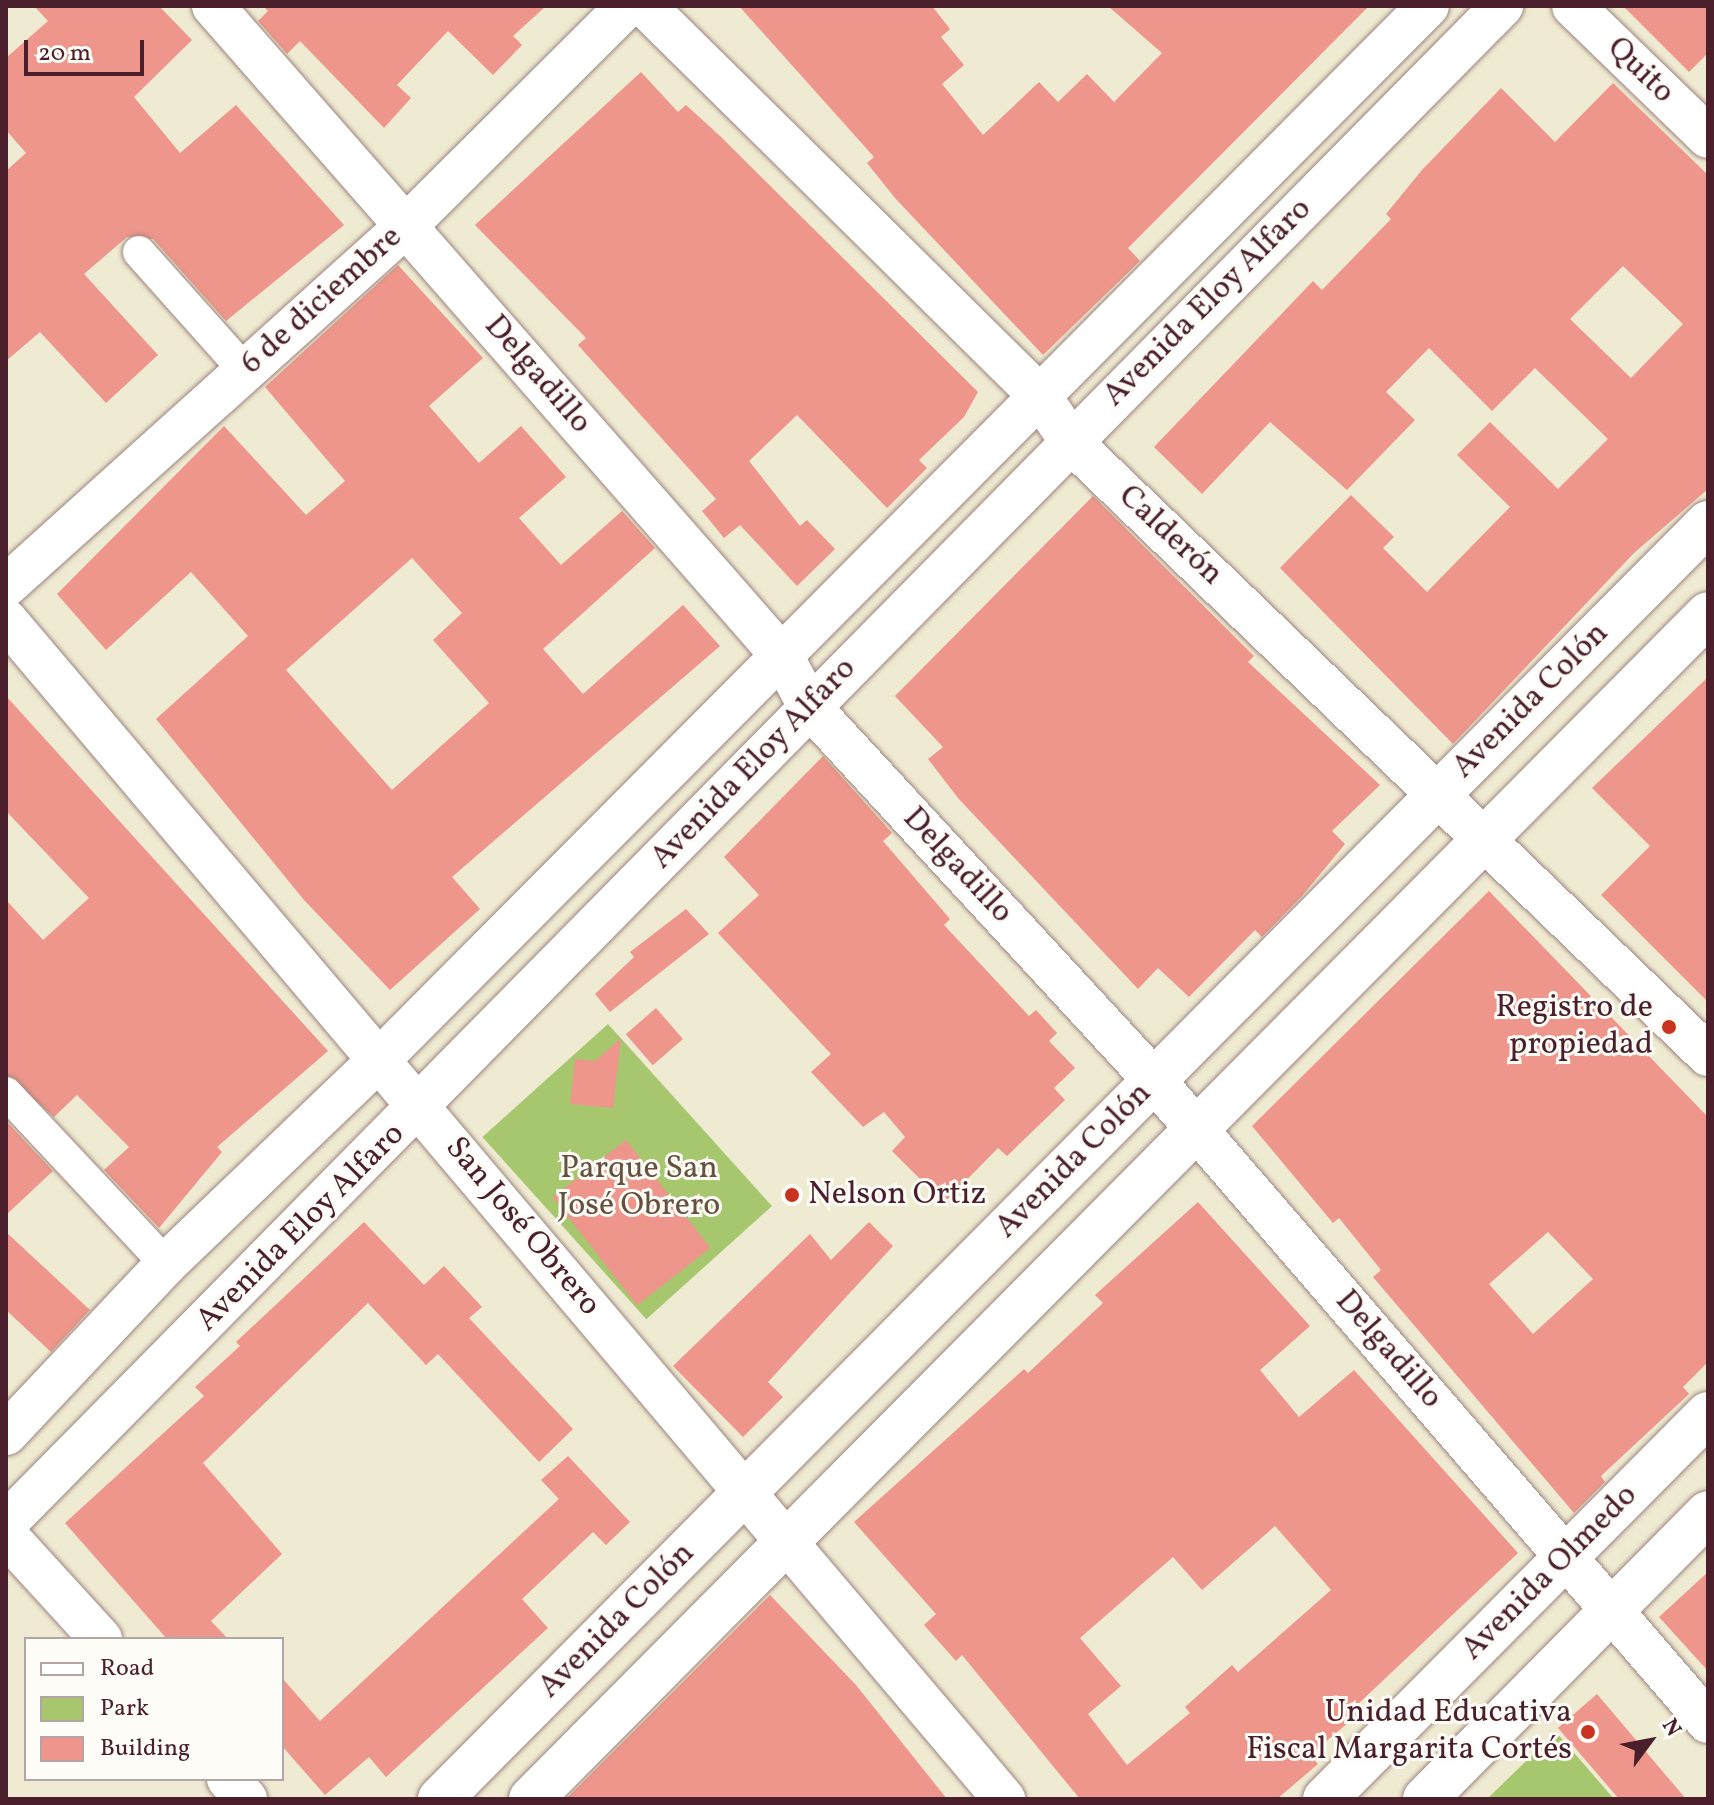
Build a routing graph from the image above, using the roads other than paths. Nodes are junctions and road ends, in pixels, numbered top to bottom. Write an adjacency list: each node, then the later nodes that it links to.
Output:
1 (213, 6): 8 (street, Delgadillo)
2 (627, 6): 8 (street, 6 de diciembre)
3 (645, 6): 11 (street, Calderón)
4 (1428, 6): 11 (street, Avenida Eloy Alfaro)
5 (1502, 6): 12 (street, Avenida Eloy Alfaro)
6 (1573, 6): 7 (street, Quito)
7 (1708, 137)
8 (406, 226): 10 (street, 6 de diciembre); 17 (street, Delgadillo)
9 (139, 252): 10 (street)
10 (244, 370): 14 (street, 6 de diciembre)
11 (1040, 396): 12 (street, Calderón); 17 (street, Avenida Eloy Alfaro)
12 (1071, 442): 18 (street, Avenida Eloy Alfaro); 19 (street, Calderón)
13 (1708, 523): 19 (street, Avenida Colón)
14 (6, 586)
15 (1708, 614): 20 (street, Avenida Colón)
16 (6, 620): 22 (street, San José Obrero)
17 (782, 656): 18 (street, Delgadillo); 22 (street, Avenida Eloy Alfaro)
18 (809, 706): 23 (street, Delgadillo); 25 (street, Avenida Eloy Alfaro)
19 (1441, 792): 20 (street, Calderón); 23 (street, Avenida Colón)
20 (1487, 837): 21 (street, Calderón); 26 (street, Avenida Colón)
21 (1708, 1055)
22 (379, 1060): 25 (street, San José Obrero); 27 (street, Avenida Eloy Alfaro)
23 (1154, 1080): 26 (street, Delgadillo); 30 (street, Avenida Colón)
24 (6, 1093): 27 (street)
25 (422, 1108): 30 (street, San José Obrero); 32 (street, Avenida Eloy Alfaro)
26 (1196, 1129): 34 (street, Avenida Colón); 35 (street, Delgadillo)
27 (166, 1264): 29 (street, Avenida Eloy Alfaro)
28 (1708, 1414): 35 (street, Avenida Olmedo)
29 (6, 1434)
30 (746, 1492): 34 (street, San José Obrero); 41 (street, Avenida Colón)
31 (1708, 1513): 36 (street)
32 (6, 1523)
33 (6, 1535): 37 (street)
34 (788, 1540): 42 (street, Avenida Colón); 43 (street, San José Obrero)
35 (1566, 1557): 36 (street, Delgadillo); 44 (street, Avenida Olmedo)
36 (1612, 1611): 38 (street, Delgadillo); 45 (street)
37 (99, 1637)
38 (1708, 1722)
39 (230, 1781): 40 (street)
40 (246, 1799)
41 (440, 1799)
42 (531, 1799)
43 (1004, 1799)
44 (1325, 1799)
45 (1425, 1799)

